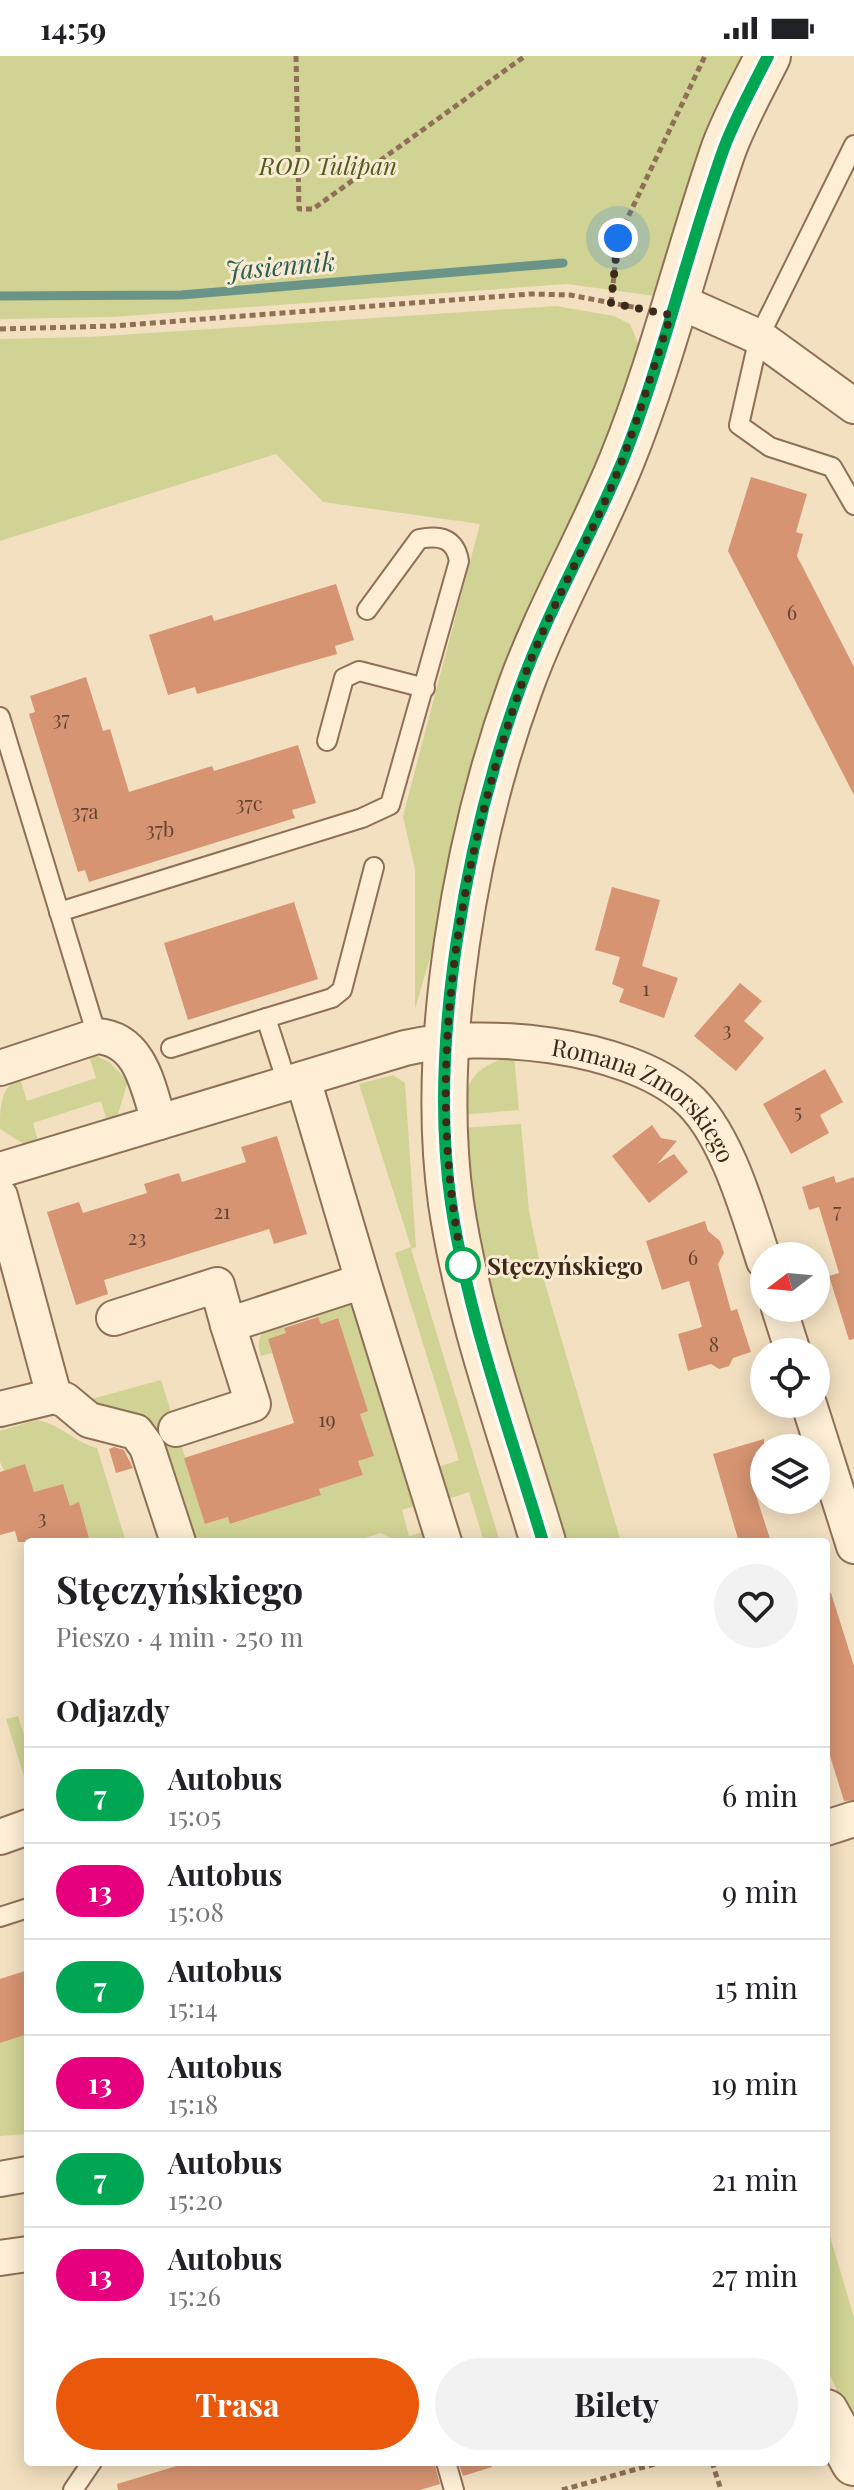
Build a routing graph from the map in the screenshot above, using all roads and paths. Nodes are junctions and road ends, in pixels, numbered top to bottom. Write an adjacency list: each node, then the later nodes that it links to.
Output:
1 (296, 56): 2 (path)
2 (525, 56)
3 (705, 56): 6 (path)
4 (768, 56): 7 (street)
5 (854, 145): 9 (lane)
6 (611, 303): 7 (path); 8 (path)
7 (673, 307): 9 (street); 20 (street)
8 (0, 329)
9 (759, 337): 10 (street); 11 (lane)
10 (854, 406)
11 (854, 505)
12 (367, 610): 13 (lane)
13 (425, 688): 15 (lane); 17 (lane)
14 (0, 717): 17 (lane)
15 (327, 741)
16 (374, 867): 18 (lane)
17 (59, 912): 19 (lane)
18 (266, 1018): 21 (lane); 23 (lane)
19 (97, 1036): 22 (street); 24 (street)
20 (447, 1039): 23 (street, Romana Zmorskiego); 27 (street, Romana Zmorskiego); 37 (street)
21 (171, 1048)
22 (0, 1068)
23 (295, 1081): 24 (street, Romana Zmorskiego); 28 (street)
24 (159, 1122): 25 (street, Romana Zmorskiego)
25 (0, 1170)
26 (0, 1196): 31 (street)
27 (757, 1242)
28 (363, 1281): 30 (street); 36 (street)
29 (114, 1318): 30 (street)
30 (228, 1325): 34 (street)
31 (54, 1396): 32 (street); 35 (street)
32 (0, 1409)
33 (813, 1418): 38 (street)
34 (176, 1429)
35 (177, 1538)
36 (443, 1538)
37 (542, 1538)
38 (854, 1546)
39 (854, 1819): 40 (street)
40 (830, 1827)
41 (24, 1828): 42 (street)
42 (0, 1837)
43 (24, 1909): 44 (lane)
44 (0, 1917)
45 (24, 2175): 46 (street)
46 (0, 2179)
47 (24, 2255): 48 (street)
48 (0, 2258)
49 (830, 2419): 51 (street)
50 (830, 2457): 60 (street)
51 (854, 2463)
52 (89, 2466): 56 (lane)
53 (447, 2466): 57 (lane)
54 (648, 2466): 58 (path)
55 (713, 2466): 59 (path)
56 (73, 2490)
57 (454, 2490)
58 (562, 2490)
59 (721, 2490)
60 (840, 2490)

